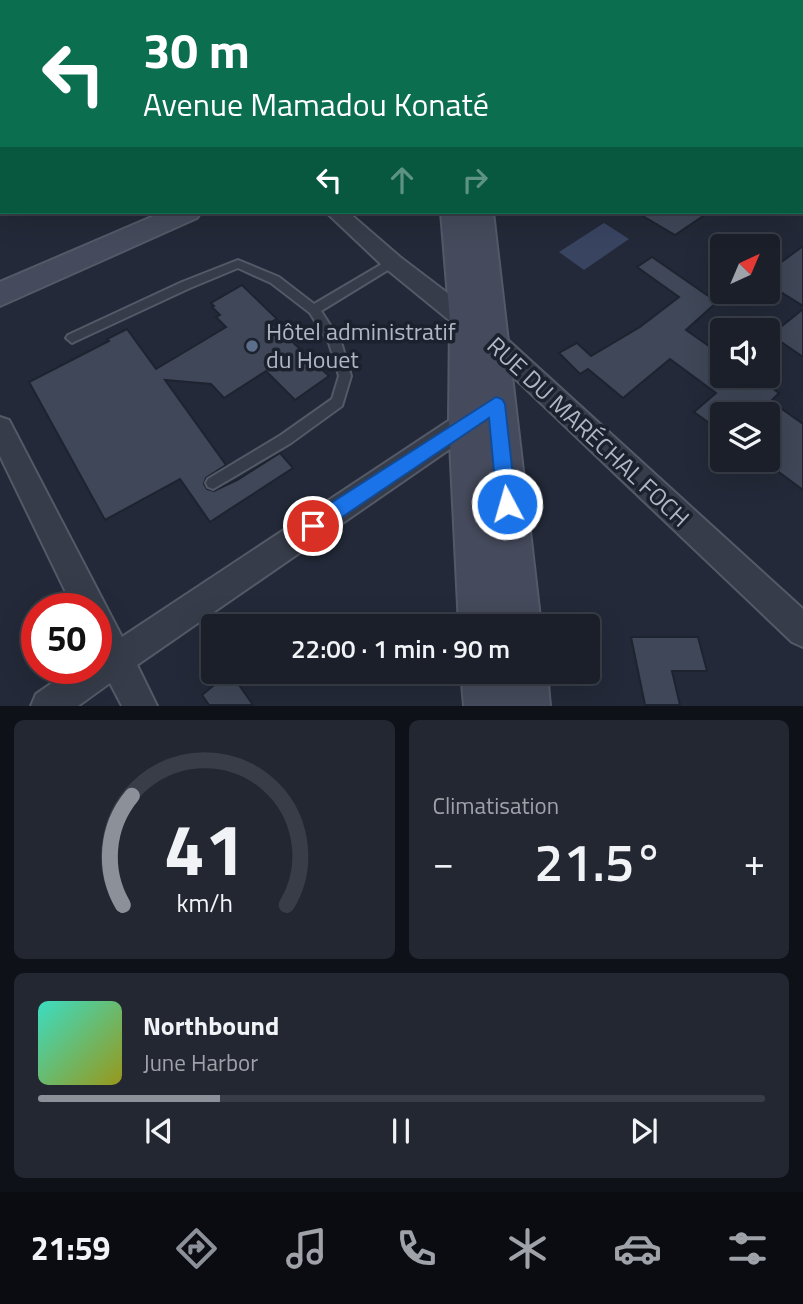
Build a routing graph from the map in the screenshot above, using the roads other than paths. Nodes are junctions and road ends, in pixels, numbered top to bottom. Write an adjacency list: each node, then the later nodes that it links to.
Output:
1 (182, 214): 6 (main road)
2 (338, 214): 5 (street, RUE DU MARÉCHAL FOCH)
3 (456, 214): 8 (main road)
4 (479, 214): 8 (main road)
5 (392, 262): 7 (lane); 8 (street, RUE DU MARÉCHAL FOCH)
6 (0, 295)
7 (314, 310): 9 (lane); 12 (lane)
8 (479, 331): 10 (main road); 16 (street, RUE DU MARÉCHAL FOCH)
9 (72, 338)
10 (482, 413): 14 (main road); 15 (main road); 18 (street)
11 (0, 428): 13 (street)
12 (213, 483)
13 (82, 593)
14 (481, 614)
15 (517, 614)
16 (803, 631)
17 (112, 652): 18 (street)
18 (115, 658): 21 (street); 22 (street)
19 (485, 684): 23 (main road)
20 (525, 684): 24 (main road)
21 (48, 705)
22 (140, 705)
23 (487, 705)
24 (527, 705)

